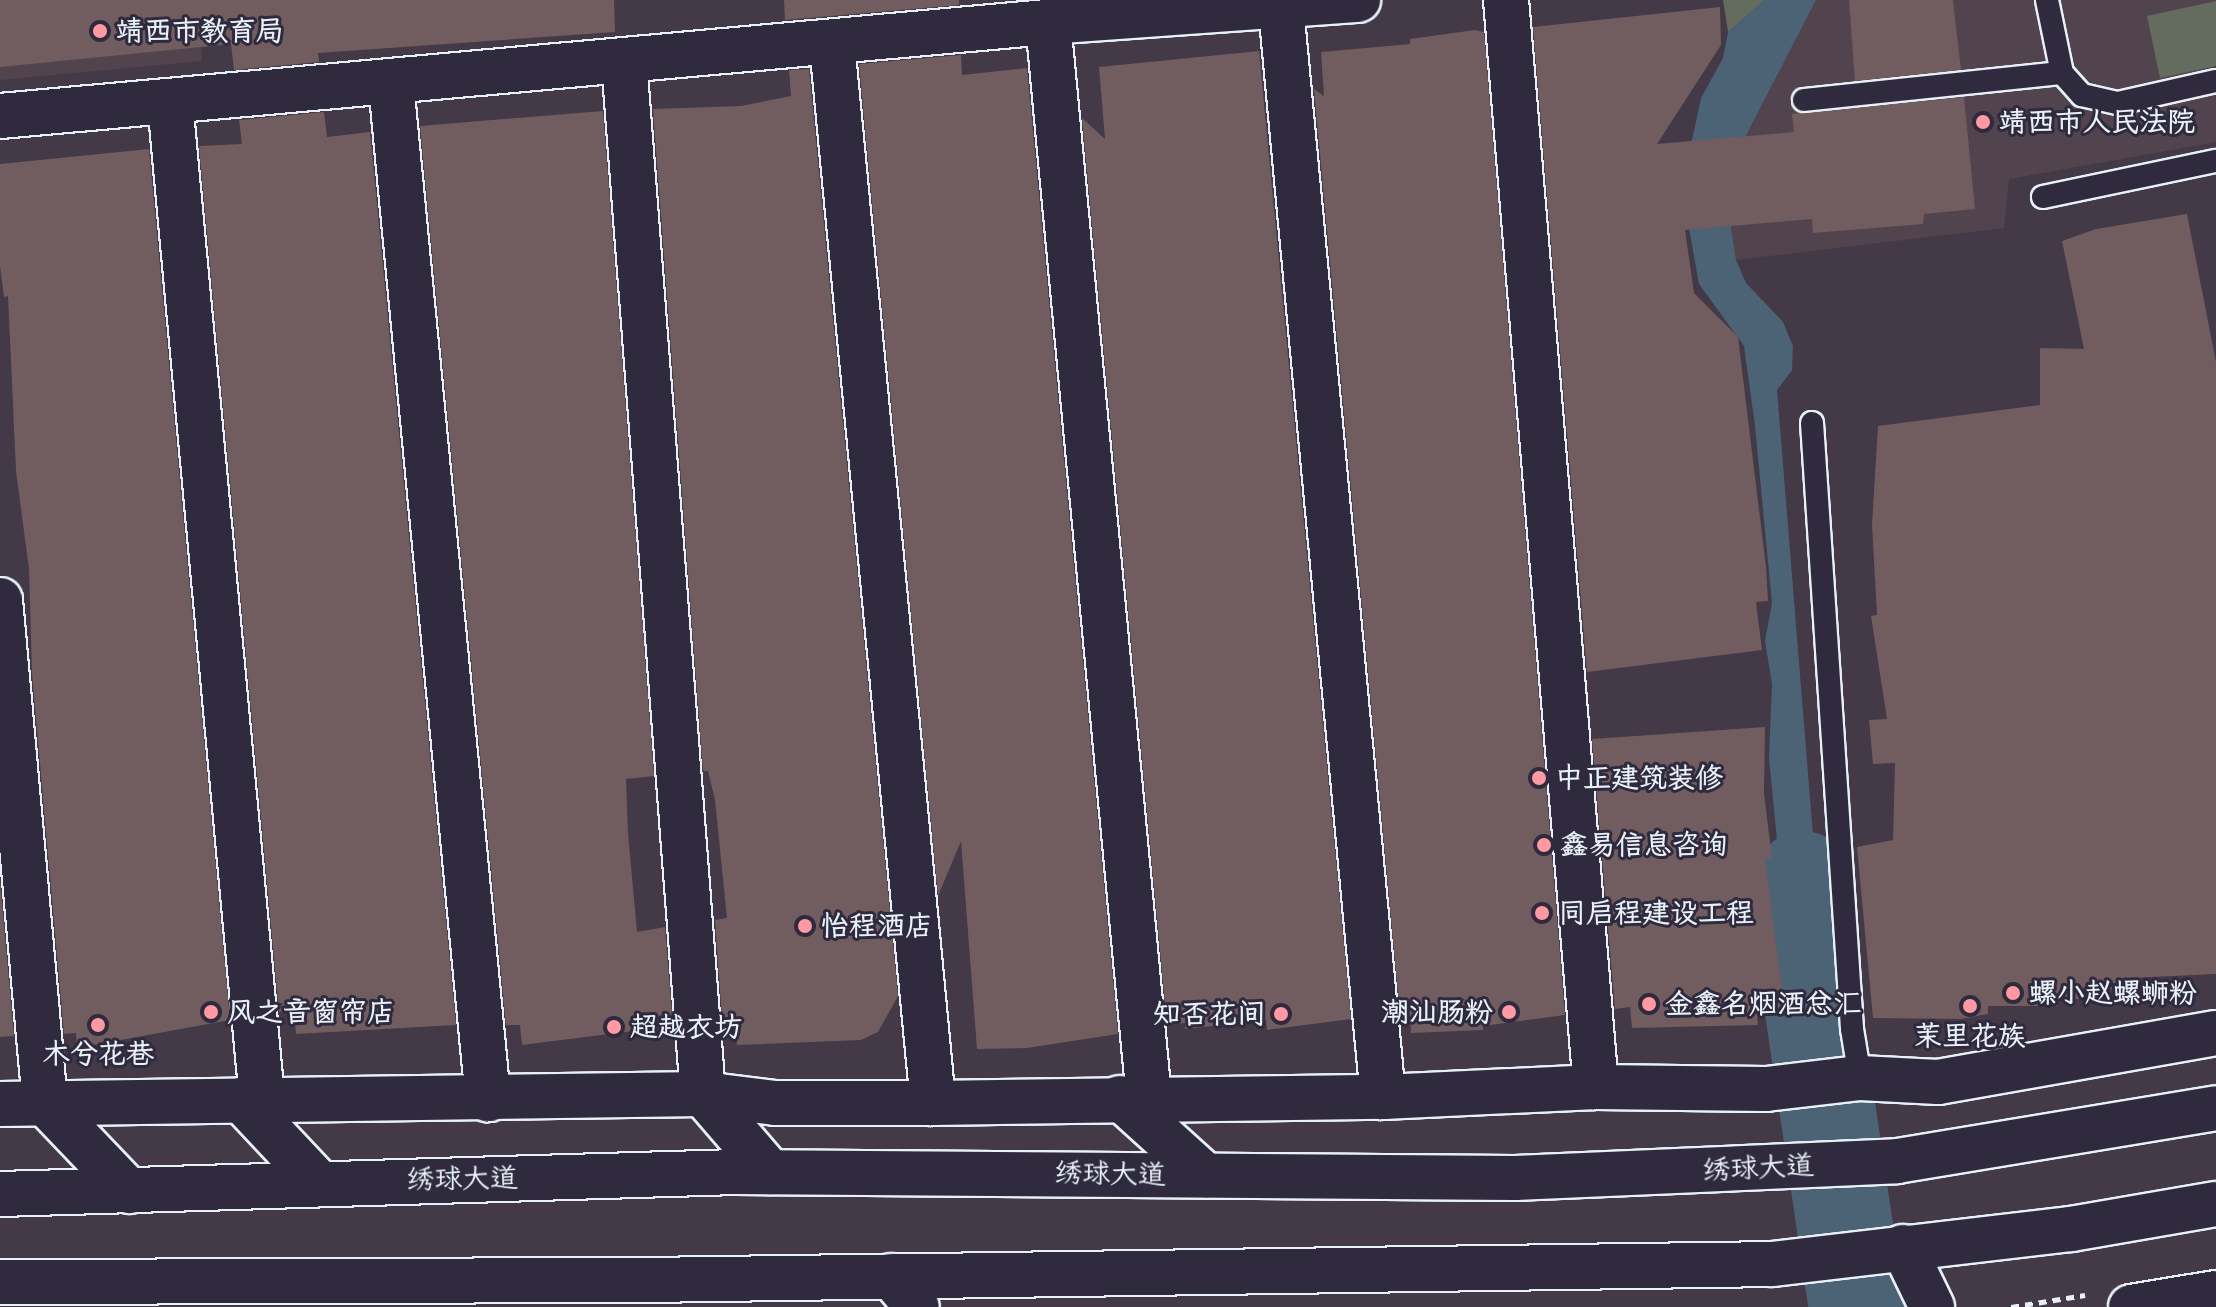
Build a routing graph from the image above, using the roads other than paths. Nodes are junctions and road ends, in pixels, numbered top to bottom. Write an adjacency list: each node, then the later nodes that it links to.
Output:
1 (1358, 0): 4 (street)
2 (1506, 0): 20 (street)
3 (2047, 0): 8 (lane)
4 (1281, 8): 5 (street); 22 (street)
5 (1048, 22): 6 (street); 23 (street)
6 (832, 44): 7 (street); 27 (street)
7 (624, 61): 10 (street); 21 (street)
8 (2062, 73): 9 (lane); 11 (lane)
9 (2216, 81)
10 (391, 84): 12 (street); 24 (street)
11 (1804, 100)
12 (170, 102): 13 (street); 25 (street)
13 (0, 116)
14 (2216, 161): 15 (lane)
15 (2043, 197)
16 (1812, 423): 19 (lane)
17 (0, 600): 26 (street)
18 (2216, 1033): 19 (street)
19 (1860, 1078): 20 (street)
20 (1596, 1087): 22 (street)
21 (703, 1094): 24 (street); 27 (street); 30 (street)
22 (1383, 1097): 23 (street)
23 (1135, 1098): 27 (street); 31 (street)
24 (488, 1099): 25 (street)
25 (252, 1100): 26 (street); 32 (street)
26 (45, 1103): 28 (street); 33 (street)
27 (933, 1103)
28 (0, 1104)
29 (2216, 1108): 31 (street, 绣球大道)
30 (770, 1172): 31 (street, 绣球大道); 32 (street, 绣球大道)
31 (1205, 1175)
32 (319, 1183): 33 (street, 绣球大道)
33 (129, 1191): 34 (street, 绣球大道)
34 (0, 1194)
35 (2216, 1204): 36 (street)
36 (1903, 1247): 38 (street); 41 (street)
37 (0, 1282): 40 (street)
38 (904, 1292): 40 (street)
39 (2216, 1293): 42 (street)
40 (56, 1294)
41 (1932, 1307)
42 (2131, 1307)

